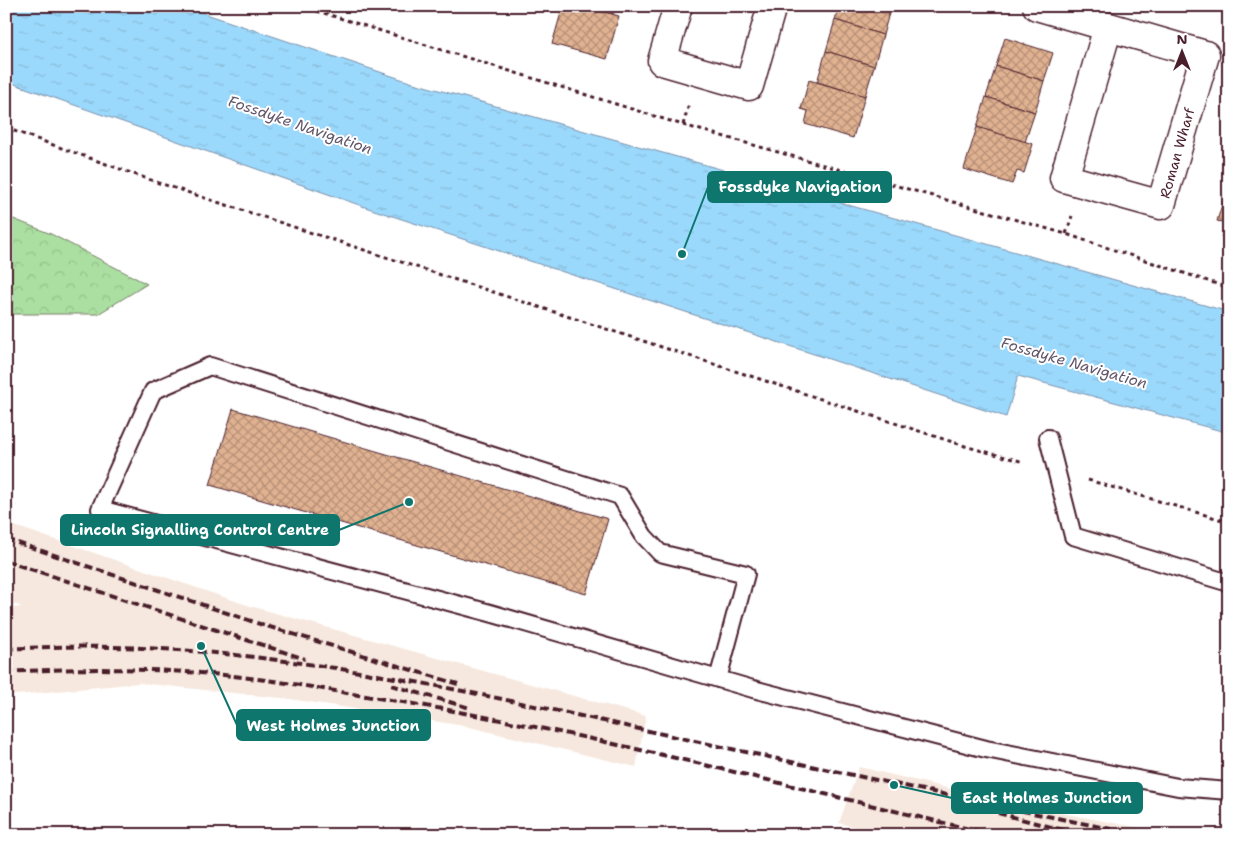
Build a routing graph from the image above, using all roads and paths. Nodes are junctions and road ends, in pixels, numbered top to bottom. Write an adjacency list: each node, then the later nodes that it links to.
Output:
1 (301, 6): 8 (path)
2 (678, 6): 3 (street)
3 (772, 6)
4 (1036, 6): 5 (street, Roman Wharf)
5 (1108, 27): 6 (street, Roman Wharf); 6 (street, Roman Wharf)
6 (1217, 55)
7 (6, 128): 10 (path)
8 (1229, 288)
9 (1048, 438): 10 (lane)
10 (1057, 471): 11 (path); 12 (lane)
11 (1229, 522)
12 (1229, 583)
13 (718, 679): 13 (lane); 14 (lane)
14 (1229, 791)

